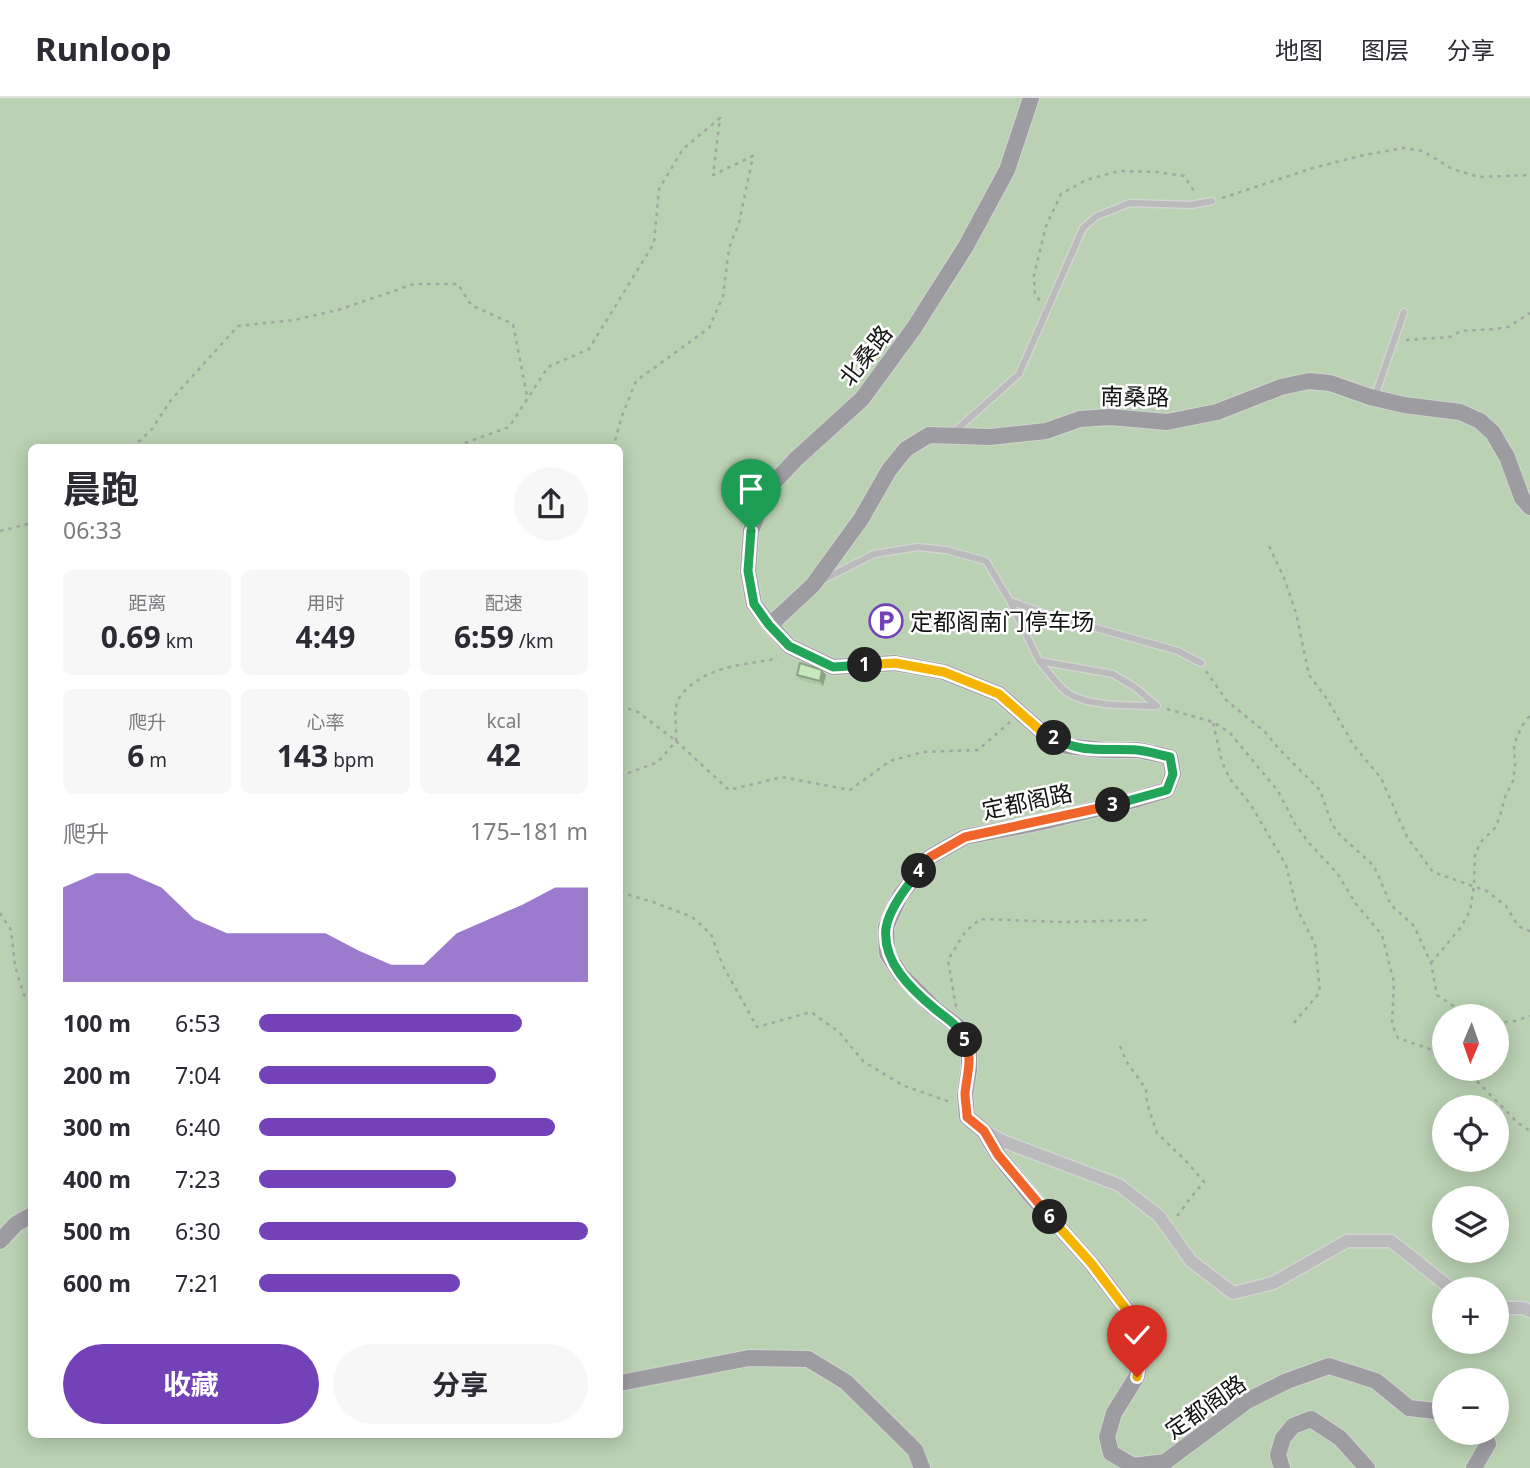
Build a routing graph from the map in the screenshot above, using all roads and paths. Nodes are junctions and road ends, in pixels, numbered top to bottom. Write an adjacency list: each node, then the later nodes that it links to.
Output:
1 (1031, 98): 19 (street, 北桑路)
2 (1530, 175): 3 (path)
3 (1212, 201): 9 (lane)
4 (1404, 312): 6 (lane)
5 (1530, 313): 6 (path)
6 (1394, 341): 8 (lane)
7 (528, 398): 10 (path); 11 (path); 12 (path)
8 (1375, 398): 9 (street, 南桑路); 13 (street, 南桑路)
9 (949, 436): 17 (street, 南桑路)
10 (136, 444)
11 (464, 444)
12 (614, 444)
13 (1530, 507)
14 (28, 524): 15 (path)
15 (0, 531)
16 (1269, 546): 30 (path)
17 (813, 585): 18 (lane); 19 (street, 南桑路)
18 (1010, 601): 21 (lane); 22 (lane)
19 (769, 625): 20 (street, 定都阁路)
20 (789, 646): 25 (street, 定都阁路); 28 (path)
21 (1039, 661): 23 (lane); 23 (lane)
22 (1201, 663): 35 (path)
23 (1157, 706): 27 (path)
24 (623, 707): 28 (path)
25 (1020, 713): 28 (path); 41 (street, 定都阁路)
26 (1530, 715): 30 (path)
27 (1213, 722): 40 (path); 43 (path)
28 (676, 741): 29 (path)
29 (623, 775)
30 (1474, 886): 34 (path); 35 (path)
31 (623, 893): 45 (path)
32 (0, 913): 36 (path)
33 (1147, 919): 41 (path)
34 (1530, 931)
35 (1432, 962): 37 (path)
36 (28, 998)
37 (1450, 1004)
38 (1530, 1016): 39 (path)
39 (1509, 1022)
40 (1293, 1024)
41 (960, 1028): 45 (street)
42 (1120, 1046): 49 (path)
43 (1432, 1051)
44 (1478, 1082): 47 (path)
45 (967, 1108): 46 (street, 定都阁路)
46 (984, 1131): 49 (street); 55 (street, 定都阁路)
47 (1530, 1131)
48 (28, 1217): 50 (street)
49 (1169, 1230): 51 (street)
50 (0, 1241)
51 (1437, 1277)
52 (1509, 1308): 53 (street)
53 (1530, 1311)
54 (623, 1382): 57 (street)
55 (1432, 1411)
56 (1487, 1445): 60 (street)
57 (922, 1468)
58 (1282, 1468): 59 (street)
59 (1367, 1468)
60 (1474, 1468)

